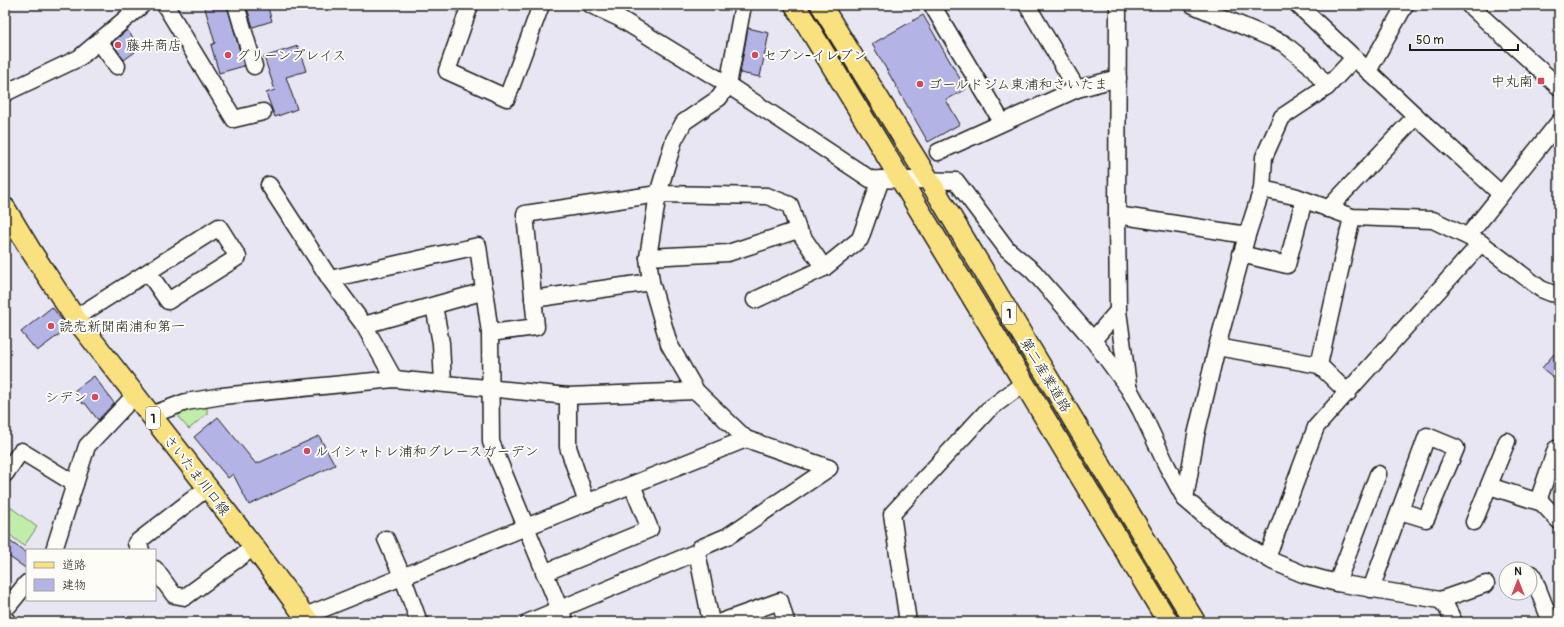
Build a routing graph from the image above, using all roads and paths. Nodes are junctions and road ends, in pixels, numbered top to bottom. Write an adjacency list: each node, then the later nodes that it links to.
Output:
1 (142, 5): 17 (street)
2 (165, 5): 29 (street)
3 (236, 5): 21 (street)
4 (470, 5): 5 (street)
5 (541, 5)
6 (591, 5): 24 (street)
7 (743, 5): 24 (street)
8 (795, 5): 35 (main road, 第二産業道路 / 1)
9 (822, 5): 36 (main road, 第二産業道路 / 1)
10 (932, 5): 31 (street)
11 (1027, 5): 27 (street)
12 (1118, 5): 23 (street)
13 (1194, 5): 25 (street)
14 (1298, 5): 19 (street)
15 (1404, 5): 22 (street)
16 (1469, 5): 26 (street)
17 (123, 12): 18 (street)
18 (99, 41): 20 (street); 28 (street)
19 (1354, 58): 22 (street); 25 (street)
20 (117, 66)
21 (254, 66)
22 (1368, 71): 30 (street)
23 (1118, 78): 27 (street); 43 (street)
24 (728, 85): 34 (street); 39 (street)
25 (1327, 87): 38 (street)
26 (1559, 87)
27 (1077, 89): 31 (street)
28 (5, 93)
29 (263, 112)
30 (1416, 116): 40 (street); 42 (street)
31 (1002, 122): 33 (street)
32 (1559, 122): 40 (street)
33 (938, 152)
34 (881, 179): 35 (street); 51 (street)
35 (901, 180): 36 (street); 69 (main road, 第二産業道路 / 1)
36 (929, 180): 64 (street); 120 (main road, 第二産業道路 / 1)
37 (269, 185): 53 (street)
38 (1262, 189): 41 (street); 47 (street)
39 (658, 194): 46 (street); 50 (street); 57 (street)
40 (1502, 194): 48 (street)
41 (1304, 200): 42 (street); 49 (street)
42 (1328, 209): 44 (street)
43 (1117, 215): 47 (street); 60 (street)
44 (1352, 217): 48 (street); 66 (street)
45 (7, 218): 61 (main road, さいたま川口線 / 1)
46 (798, 230): 50 (street); 51 (street)
47 (1246, 235): 49 (street)
48 (1475, 239): 56 (street); 73 (street)
49 (1241, 254): 65 (street)
50 (648, 257): 54 (street)
51 (824, 268): 58 (street)
52 (148, 272): 52 (street); 61 (street)
53 (330, 279): 55 (street); 62 (street)
54 (651, 282): 57 (street); 72 (street)
55 (485, 291): 59 (street); 63 (street)
56 (1559, 294)
57 (533, 299): 63 (street)
58 (755, 300)
59 (434, 306): 62 (street); 68 (street)
60 (1118, 311): 64 (street); 71 (street)
61 (75, 318): 74 (main road, さいたま川口線 / 1)
62 (364, 325): 67 (street)
63 (490, 333): 70 (street)
64 (1093, 340): 71 (street)
65 (1217, 347): 66 (street); 86 (street)
66 (1319, 365): 73 (street)
67 (394, 379): 68 (street); 76 (street)
68 (443, 383): 70 (street)
69 (1024, 383): 118 (street); 119 (main road, 第二産業道路 / 1)
70 (490, 388): 75 (street); 92 (street)
71 (1129, 389): 86 (street)
72 (696, 391): 75 (street); 77 (street)
73 (1348, 393): 98 (street)
74 (135, 395): 76 (main road, さいたま川口線 / 1); 82 (street)
75 (568, 396): 88 (street)
76 (151, 415): 85 (main road, さいたま川口線 / 1)
77 (746, 439): 83 (street); 97 (street)
78 (1507, 441): 84 (street)
79 (1559, 450): 87 (street)
80 (5, 474): 82 (street)
81 (1378, 474): 102 (street)
82 (75, 484): 95 (street)
83 (632, 485): 88 (street); 100 (street)
84 (1489, 486): 87 (street); 91 (street)
85 (208, 488): 94 (main road, さいたま川口線 / 1); 96 (street)
86 (1186, 499): 98 (street)
87 (1538, 501): 90 (street)
88 (588, 503): 92 (street)
89 (1400, 511): 89 (street); 105 (street)
90 (1559, 521)
91 (1474, 522)
92 (526, 527): 100 (street); 101 (street)
93 (386, 539): 101 (street)
94 (254, 547): 99 (street); 111 (main road, さいたま川口線 / 1)
95 (54, 549)
96 (140, 549)
97 (697, 552): 109 (street); 115 (street)
98 (1267, 558): 102 (street)
99 (156, 570)
100 (544, 573): 109 (street)
101 (403, 578): 111 (street); 113 (street)
102 (1337, 583): 105 (street)
103 (26, 584): 108 (street)
104 (1486, 584): 107 (street)
105 (1371, 588): 107 (street)
106 (1538, 589): 122 (street)
107 (1440, 600): 121 (street)
108 (5, 601)
109 (562, 615): 114 (street)
110 (5, 619): 112 (street)
111 (307, 619)
112 (8, 622)
113 (419, 622)
114 (529, 622)
115 (711, 622)
116 (721, 622): 117 (street)
117 (786, 622)
118 (908, 622)
119 (1168, 622)
120 (1195, 622)
121 (1454, 622)
122 (1551, 622)

